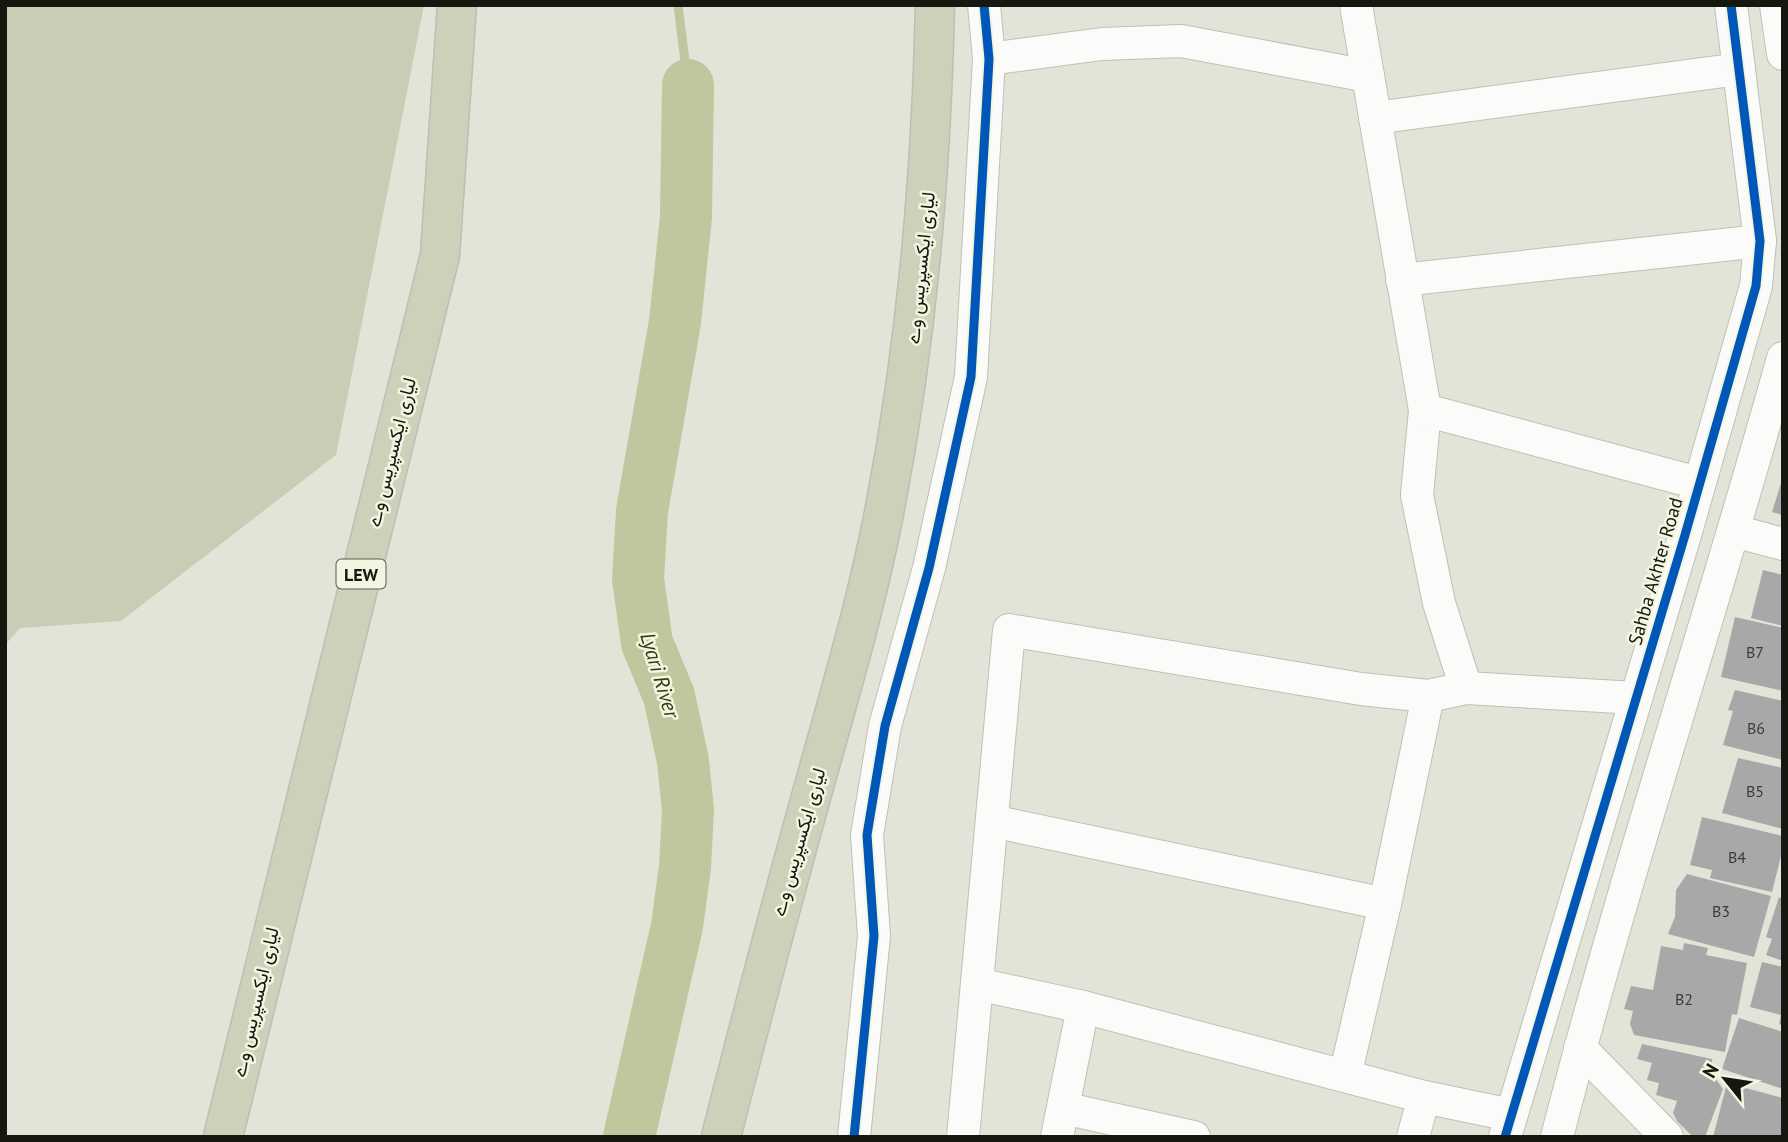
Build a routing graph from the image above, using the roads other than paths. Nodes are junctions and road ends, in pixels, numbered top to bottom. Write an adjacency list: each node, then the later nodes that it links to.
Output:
1 (457, 5): 31 (highway, لیاری ایکسپریس وے / LEW)
2 (935, 5): 32 (highway, لیاری ایکسپریس وے)
3 (984, 5): 8 (street)
4 (1356, 5): 10 (street)
5 (1731, 5): 9 (street, Sahba Akhter Road)
6 (1776, 5): 7 (street)
7 (1783, 54)
8 (989, 59): 10 (street); 33 (street)
9 (1739, 69): 11 (street); 12 (street, Sahba Akhter Road)
10 (1368, 76): 11 (street)
11 (1375, 118): 13 (street)
12 (1760, 241): 13 (street); 16 (street, Sahba Akhter Road)
13 (1402, 280): 15 (street)
14 (1783, 358): 17 (street)
15 (1425, 410): 16 (street); 19 (street)
16 (1698, 483): 21 (street, Sahba Akhter Road)
17 (1734, 531): 18 (street); 26 (street)
18 (1783, 544)
19 (1466, 688): 20 (street); 21 (street)
20 (1428, 696): 22 (street); 23 (street)
21 (1636, 698): 30 (street, Sahba Akhter Road)
22 (992, 821): 23 (street); 24 (street)
23 (1385, 904): 27 (street)
24 (977, 984): 25 (street); 34 (street)
25 (1083, 1007): 27 (street); 29 (street)
26 (1580, 1048): 37 (street); 38 (street)
27 (1345, 1076): 28 (street)
28 (1424, 1097): 30 (street); 36 (street)
29 (1060, 1122): 35 (street)
30 (1508, 1126)
31 (223, 1137)
32 (721, 1137)
33 (854, 1137)
34 (963, 1137)
35 (1194, 1137)
36 (1413, 1137)
37 (1557, 1137)
38 (1667, 1137)

